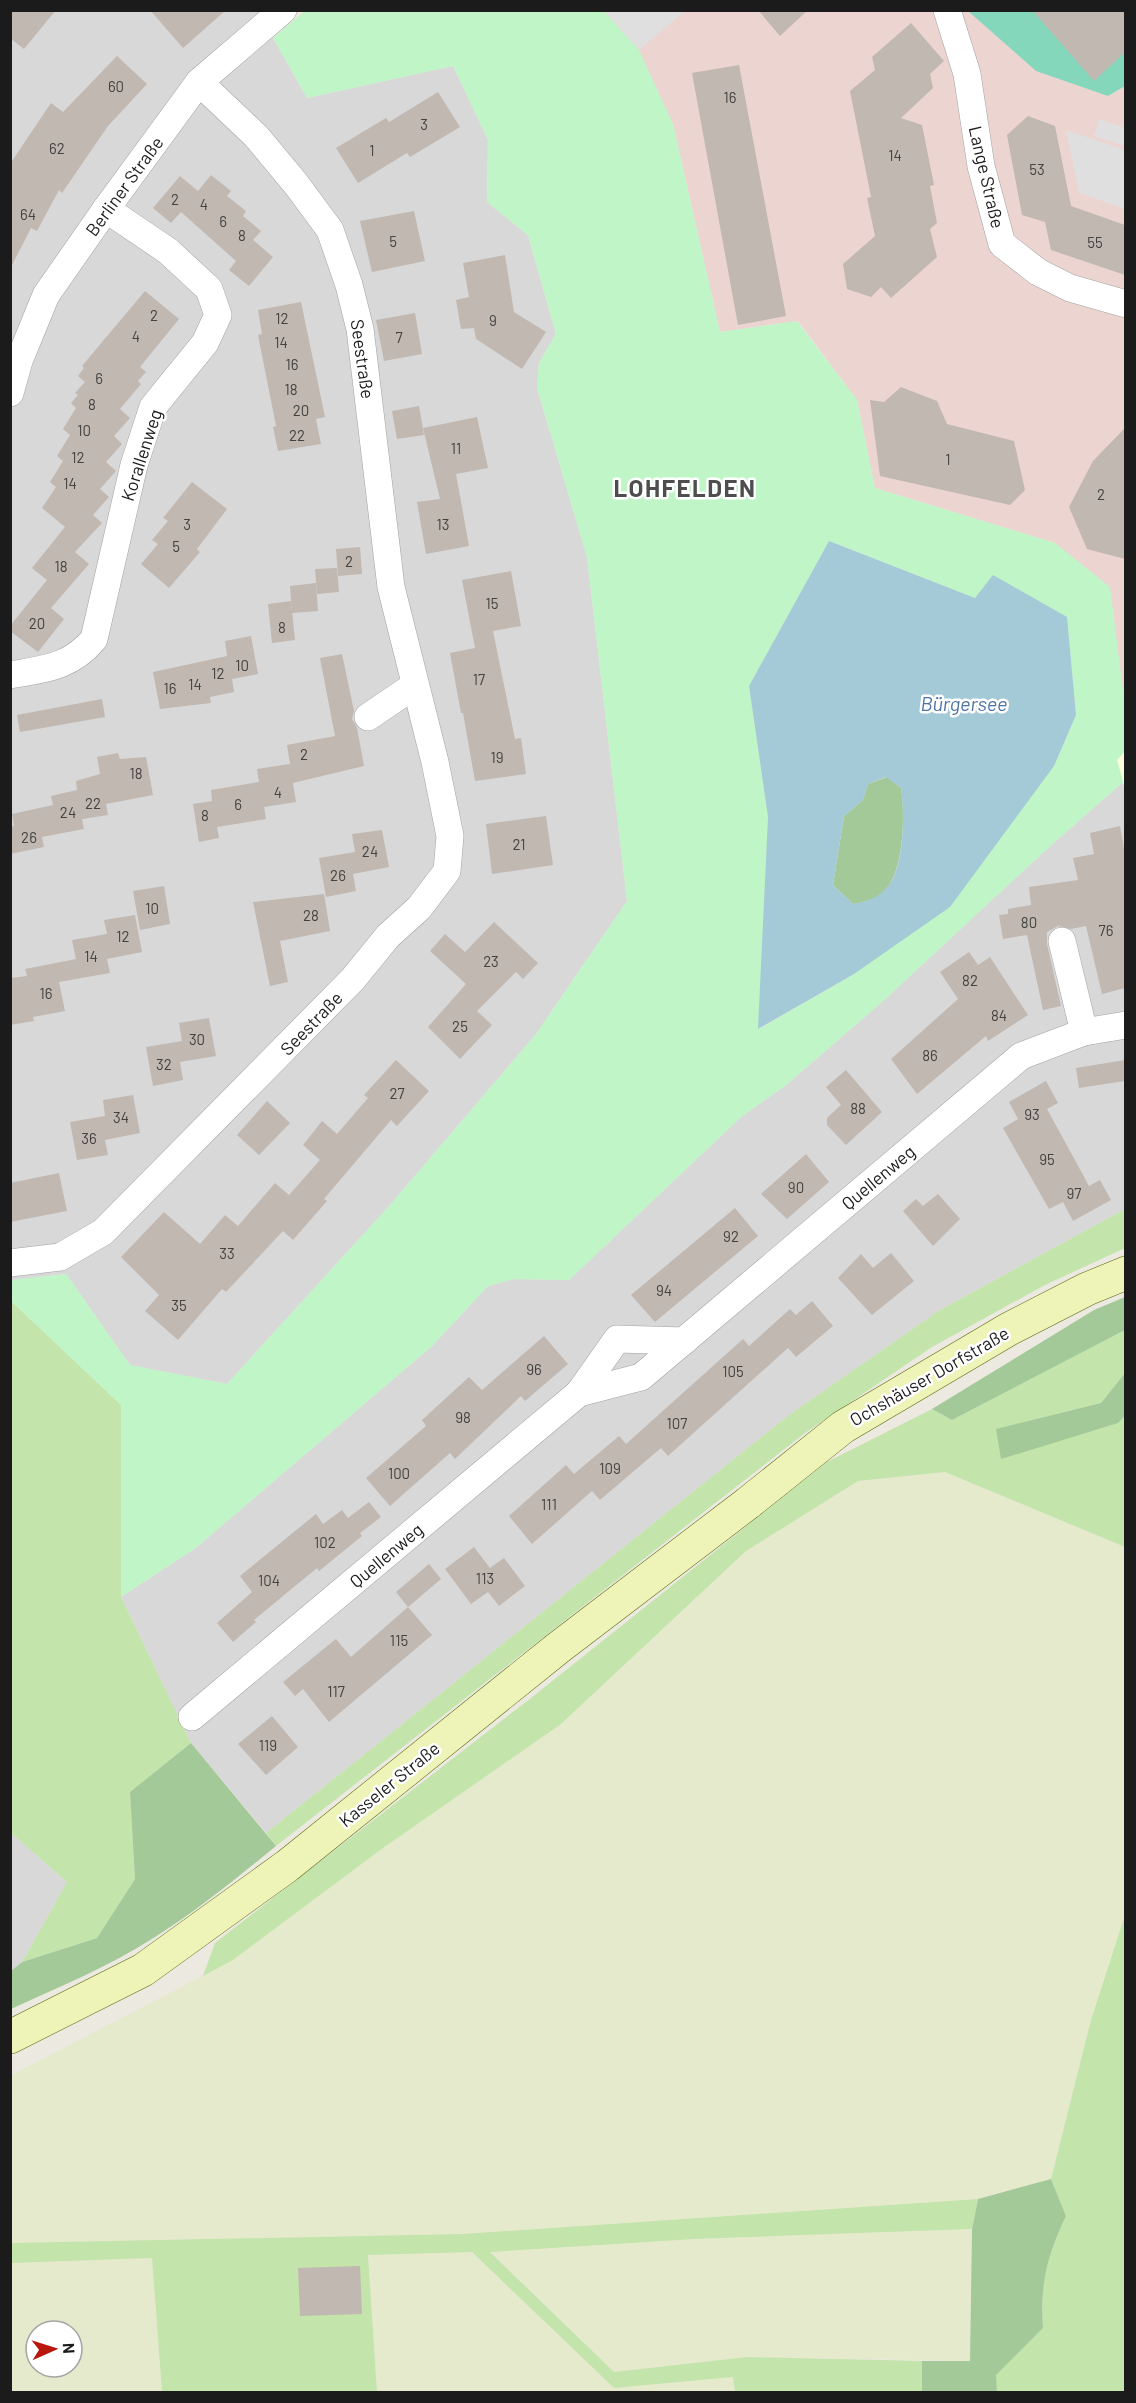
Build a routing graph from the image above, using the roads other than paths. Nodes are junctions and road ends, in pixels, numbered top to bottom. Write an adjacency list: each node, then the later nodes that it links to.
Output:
1 (283, 10): 3 (street, Berliner Straße)
2 (947, 10): 5 (street, Lange Straße)
3 (200, 82): 4 (street, Berliner Straße); 8 (street, Seestraße)
4 (106, 209): 6 (street, Berliner Straße); 7 (street, Korallenweg)
5 (1125, 304)
6 (10, 393)
7 (10, 675)
8 (415, 685): 9 (street); 13 (street, Seestraße)
9 (368, 717)
10 (1062, 941): 12 (street)
11 (1125, 1025): 12 (street, Quellenweg)
12 (1084, 1032): 15 (street, Quellenweg)
13 (10, 1263)
14 (1125, 1273): 17 (main road, Ochshäuser Dorfstraße)
15 (684, 1341): 16 (street, Quellenweg); 16 (street, Quellenweg)
16 (579, 1393): 18 (street, Quellenweg)
17 (748, 1503): 19 (main road, Kasseler Straße)
18 (192, 1717)
19 (10, 2037)

